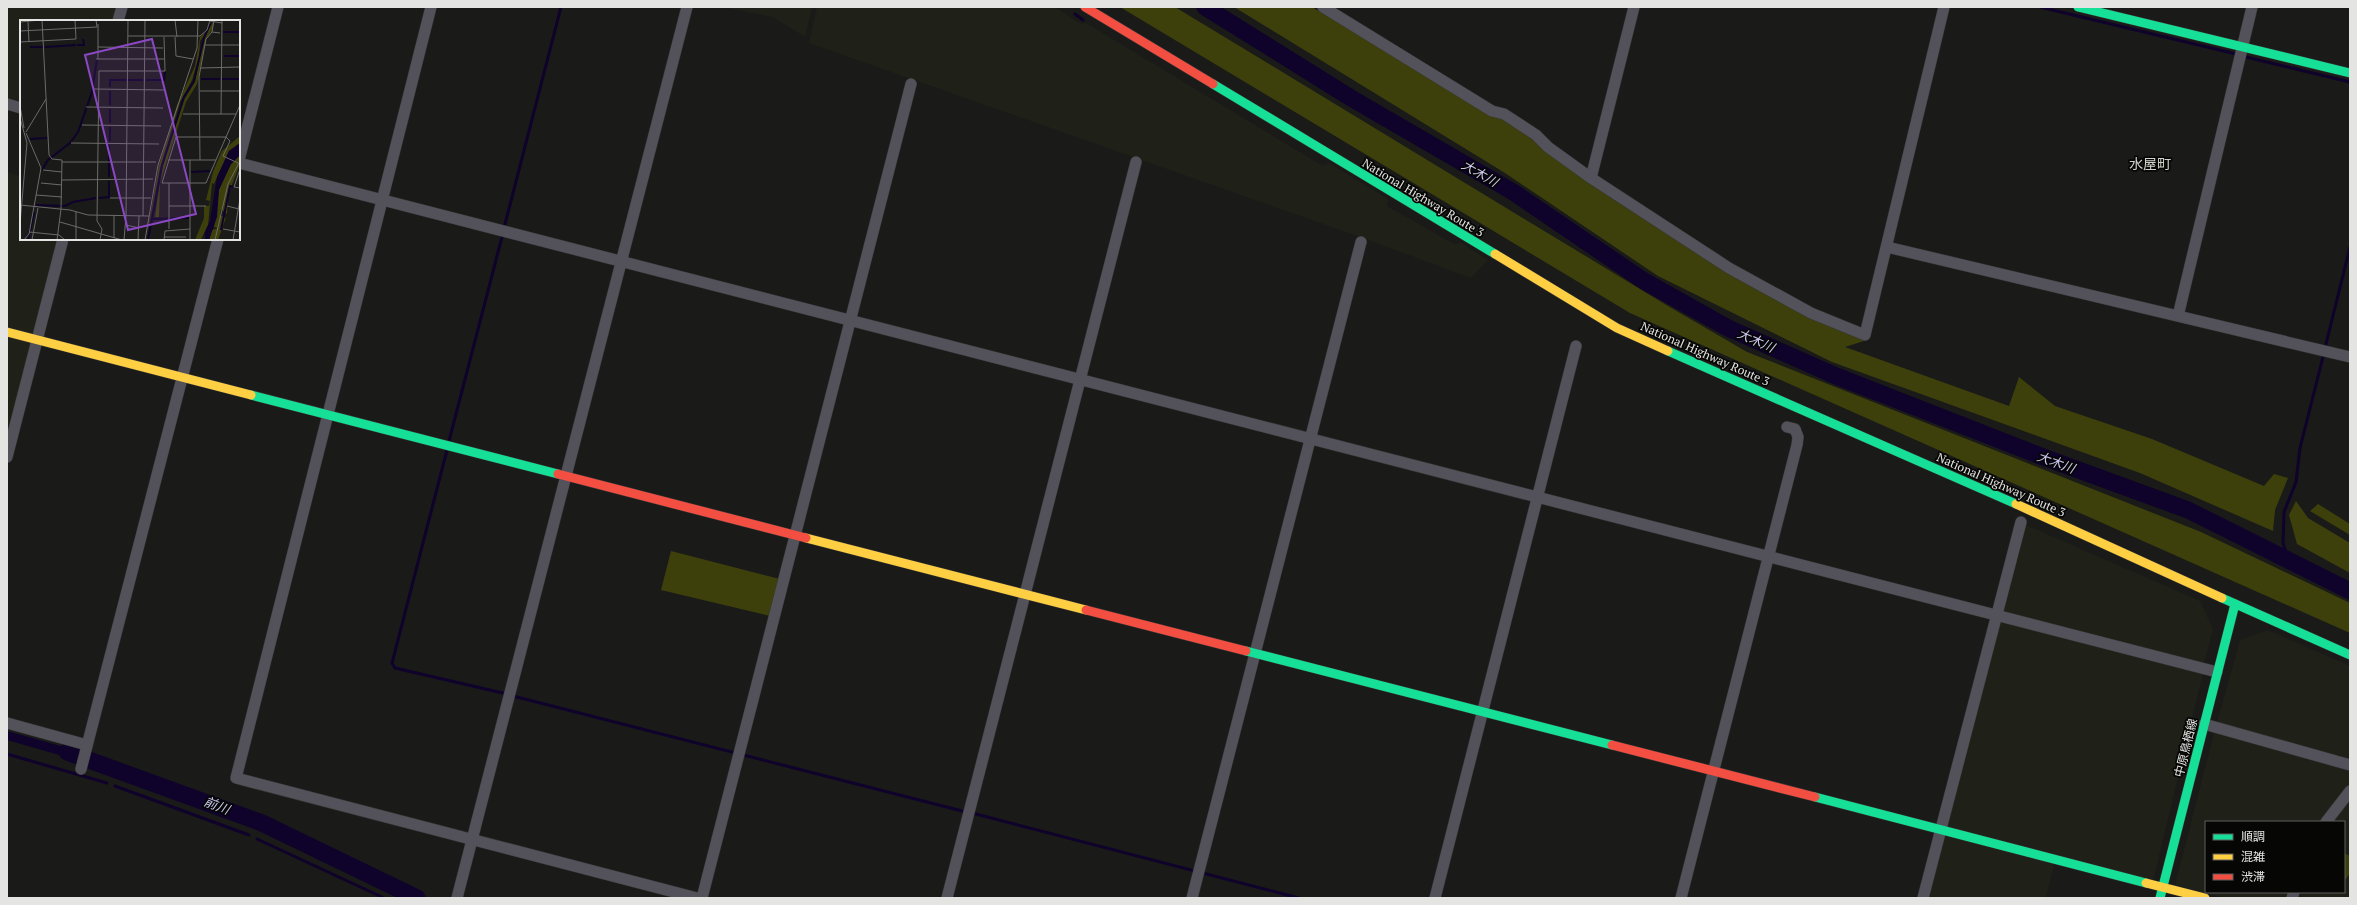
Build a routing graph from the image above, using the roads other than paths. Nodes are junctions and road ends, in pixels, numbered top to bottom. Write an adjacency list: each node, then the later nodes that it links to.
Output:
1 (122, 7): 11 (street)
2 (278, 7): 17 (street)
3 (431, 7): 21 (street)
4 (687, 7): 26 (street)
5 (1085, 7): 45 (main road, National Highway Route 3)
6 (1322, 7): 20 (street)
7 (1634, 7): 20 (street)
8 (1944, 7): 25 (street)
9 (2078, 7): 12 (main road)
10 (2252, 7): 12 (street)
11 (118, 20)
12 (2242, 47): 13 (main road); 27 (street)
13 (2350, 73)
14 (911, 84): 28 (street)
15 (7, 104): 16 (street)
16 (20, 108)
17 (240, 157)
18 (240, 161): 21 (street)
19 (1136, 162): 34 (street)
20 (1591, 178): 25 (street)
21 (382, 200): 26 (street); 35 (street)
22 (63, 240): 30 (street)
23 (218, 240): 33 (street)
24 (1361, 242): 37 (street)
25 (1887, 247): 27 (street)
26 (622, 261): 28 (street); 39 (street)
27 (2178, 316): 32 (street)
28 (851, 320): 34 (street); 42 (street)
29 (7, 332): 30 (main road)
30 (38, 340): 33 (main road); 38 (street)
31 (1576, 346): 40 (street)
32 (2350, 357)
33 (182, 377): 35 (main road); 53 (street)
34 (1080, 380): 37 (street); 44 (street)
35 (328, 415): 39 (main road); 60 (street)
36 (1787, 427): 43 (street)
37 (1309, 439): 40 (street); 47 (street)
38 (7, 457)
39 (565, 476): 42 (main road); 60 (street)
40 (1538, 497): 43 (street); 50 (street)
41 (2020, 522): 46 (street)
42 (794, 536): 44 (main road); 64 (street)
43 (1768, 556): 46 (street); 56 (street)
44 (1024, 594): 47 (main road); 65 (street)
45 (2235, 604): 48 (main road, National Highway Route 3); 49 (main road, 中原鳥栖線)
46 (1997, 615): 49 (street); 59 (street)
47 (1253, 654): 50 (main road); 66 (street)
48 (2350, 654)
49 (2217, 672): 52 (main road, 中原鳥栖線)
50 (1482, 713): 56 (main road); 67 (street)
51 (7, 723): 53 (street)
52 (2204, 724): 54 (street); 61 (main road, 中原鳥栖線)
53 (87, 746): 55 (street)
54 (2350, 765)
55 (81, 768)
56 (1714, 773): 59 (main road); 68 (street)
57 (2350, 791): 58 (street)
58 (2327, 821)
59 (1941, 830): 61 (main road); 69 (street)
60 (472, 839): 62 (street); 63 (street)
61 (2163, 886): 70 (main road, 中原鳥栖線); 71 (main road)
62 (457, 898)
63 (697, 898)
64 (702, 898)
65 (947, 898)
66 (1192, 898)
67 (1435, 898)
68 (1681, 898)
69 (1923, 898)
70 (2160, 898)
71 (2205, 898)

